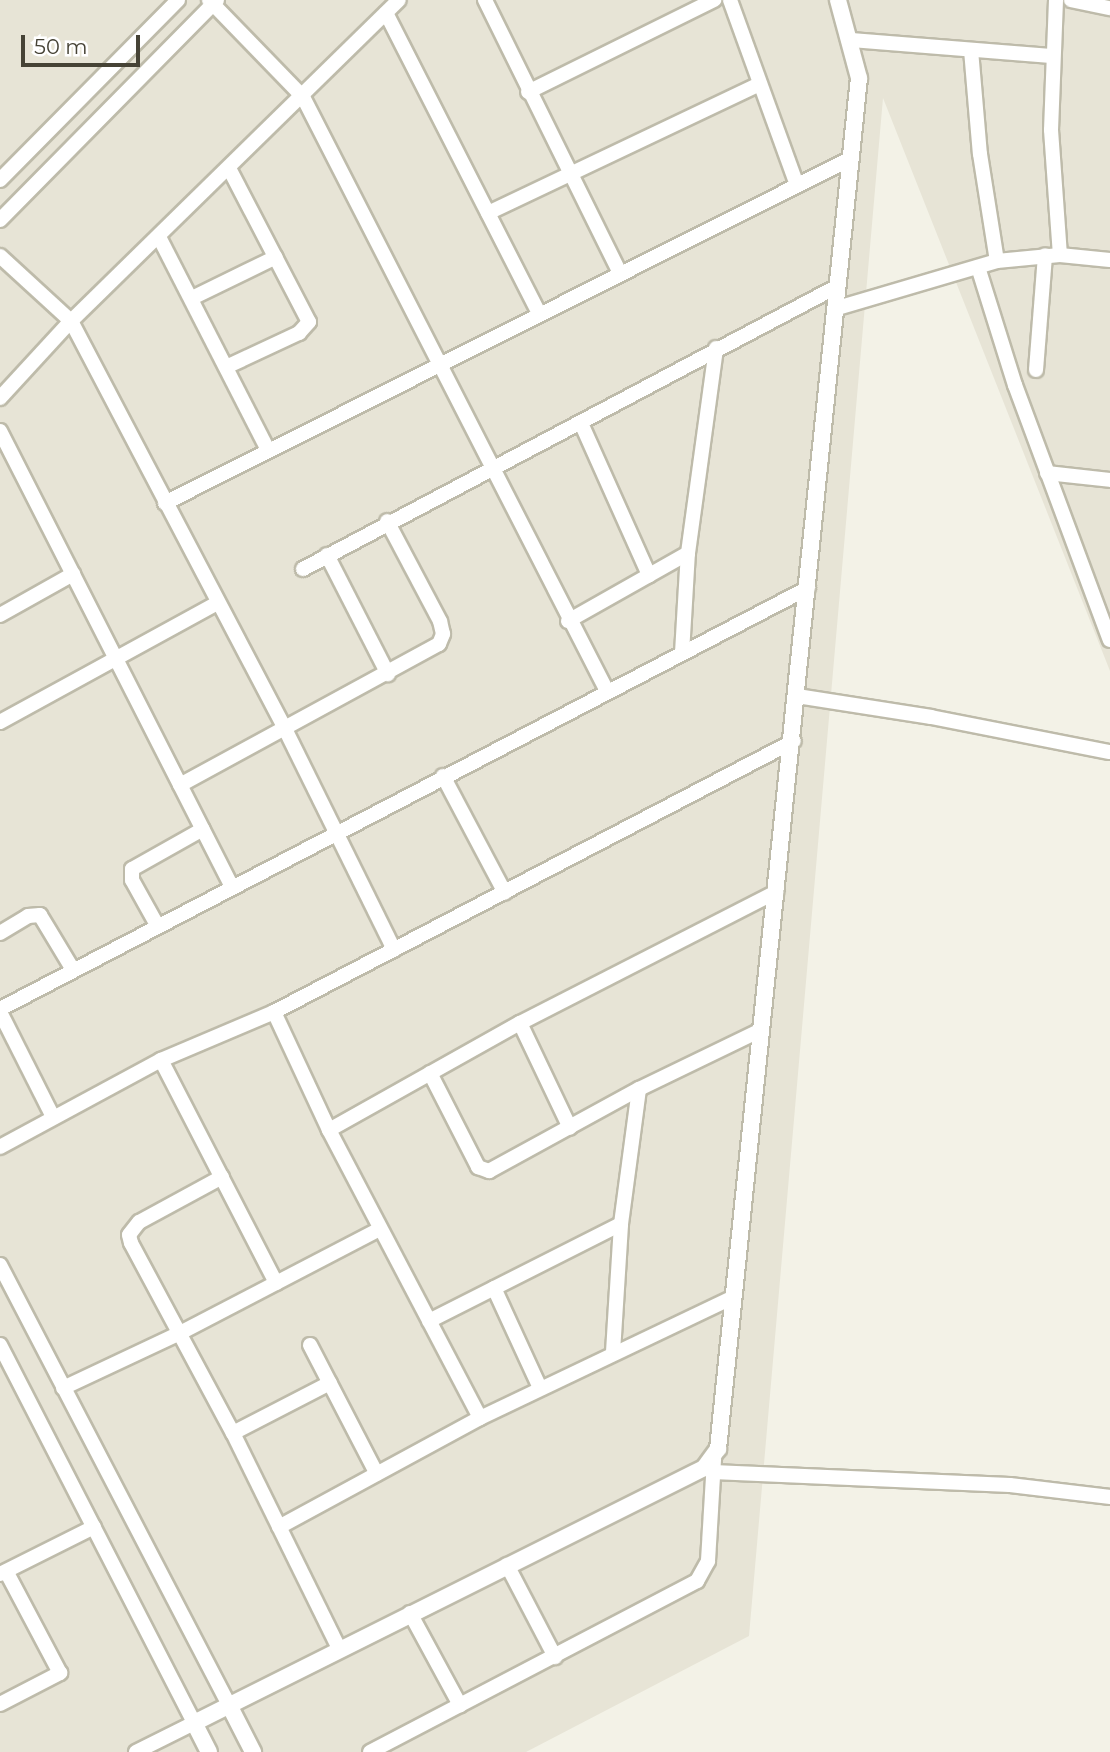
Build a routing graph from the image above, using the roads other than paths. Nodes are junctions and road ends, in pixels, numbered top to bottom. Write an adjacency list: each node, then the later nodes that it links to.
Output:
1 (178, 0): 21 (street)
2 (399, 0): 11 (street)
3 (485, 0): 16 (street)
4 (714, 0): 16 (street)
5 (730, 0): 15 (street)
6 (838, 0): 12 (street)
7 (1056, 0): 14 (street)
8 (1071, 0): 10 (street)
9 (213, 1): 17 (street); 24 (street)
10 (1110, 8)
11 (386, 13): 17 (street); 23 (street)
12 (852, 40): 13 (street); 18 (street)
13 (971, 50): 14 (street); 31 (street)
14 (1050, 56): 27 (street)
15 (760, 84): 20 (street); 22 (street)
16 (528, 92): 20 (street)
17 (303, 97): 19 (street); 40 (street)
18 (850, 159): 22 (street); 34 (street)
19 (230, 170): 25 (street); 29 (street)
20 (569, 172): 23 (street); 33 (street)
21 (0, 180)
22 (797, 185): 33 (street)
23 (488, 213): 37 (street)
24 (0, 219)
25 (159, 237): 35 (street); 38 (street)
26 (1045, 255): 27 (street); 31 (street); 42 (street)
27 (1060, 255): 30 (street)
28 (0, 257): 38 (street)
29 (275, 257): 35 (street); 41 (street)
30 (1110, 260)
31 (997, 261): 32 (street)
32 (978, 267): 36 (street); 48 (street)
33 (621, 273): 37 (street)
34 (836, 287): 36 (street); 39 (street)
35 (192, 298): 41 (street)
36 (834, 309): 57 (street)
37 (539, 313): 40 (street)
38 (71, 321): 43 (street); 50 (street)
39 (716, 348): 44 (street); 52 (street)
40 (436, 364): 46 (street); 47 (street)
41 (226, 367): 46 (street)
42 (1036, 370)
43 (0, 398)
44 (581, 423): 47 (street); 56 (street)
45 (0, 431): 55 (street)
46 (268, 450): 50 (street)
47 (490, 470): 51 (street); 60 (street)
48 (1047, 472): 49 (street); 61 (street)
49 (1110, 480)
50 (165, 503): 58 (street)
51 (387, 521): 53 (street); 64 (street)
52 (688, 553): 56 (street); 62 (street)
53 (327, 555): 54 (street); 64 (street)
54 (303, 569)
55 (73, 574): 59 (street); 63 (street)
56 (649, 575): 60 (street)
57 (808, 588): 62 (street); 66 (street)
58 (217, 603): 63 (street); 68 (street)
59 (0, 615)
60 (568, 621): 65 (street)
61 (1110, 640)
62 (682, 653): 65 (street)
63 (118, 658): 67 (street); 72 (street)
64 (388, 674): 68 (street)
65 (607, 691): 71 (street)
66 (797, 696): 69 (street); 70 (street)
67 (0, 722)
68 (285, 729): 72 (street); 74 (street)
69 (794, 741): 76 (street); 77 (street)
70 (1110, 752)
71 (443, 776): 74 (street); 77 (street)
72 (180, 785): 73 (street)
73 (202, 829): 75 (street); 78 (street)
74 (335, 831): 75 (street); 80 (street)
75 (232, 887): 78 (street)
76 (776, 892): 84 (street); 85 (street)
77 (505, 893): 80 (street)
78 (157, 925): 81 (street)
79 (0, 933): 81 (street)
80 (394, 950): 83 (street)
81 (72, 968): 82 (street)
82 (0, 1010): 89 (street)
83 (274, 1012): 86 (street); 91 (street)
84 (520, 1023): 87 (street); 90 (street)
85 (761, 1030): 88 (street); 99 (street)
86 (161, 1060): 89 (street); 93 (street)
87 (430, 1073): 90 (street); 91 (street)
88 (639, 1089): 90 (street); 94 (street)
89 (53, 1117): 92 (street)
90 (570, 1128)
91 (328, 1130): 95 (street)
92 (0, 1147)
93 (222, 1177): 97 (street); 101 (street)
94 (621, 1224): 98 (street); 104 (street)
95 (380, 1228): 97 (street); 100 (street)
96 (0, 1265): 106 (street)
97 (276, 1283): 101 (street)
98 (494, 1288): 100 (street); 107 (street)
99 (734, 1297): 104 (street); 110 (street)
100 (429, 1321): 108 (street)
101 (180, 1333): 106 (street); 109 (street)
102 (0, 1345): 113 (street)
103 (310, 1345): 105 (street)
104 (613, 1352): 107 (street)
105 (330, 1383): 109 (street); 111 (street)
106 (62, 1388): 121 (street)
107 (540, 1388): 108 (street)
108 (481, 1418): 111 (street)
109 (233, 1433): 114 (street)
110 (713, 1466): 112 (street); 115 (street); 119 (street)
111 (377, 1474): 114 (street)
112 (1110, 1497)
113 (94, 1527): 116 (street); 123 (street)
114 (279, 1527): 118 (street)
115 (508, 1565): 117 (street); 119 (street)
116 (3, 1573): 120 (street)
117 (410, 1613): 118 (street); 122 (street)
118 (339, 1648): 121 (street)
119 (555, 1657): 122 (street)
120 (0, 1704)
121 (229, 1705): 123 (street); 126 (street)
122 (460, 1706): 127 (street)
123 (194, 1723): 124 (street); 125 (street)
124 (136, 1752)
125 (209, 1752)
126 (253, 1752)
127 (370, 1752)

